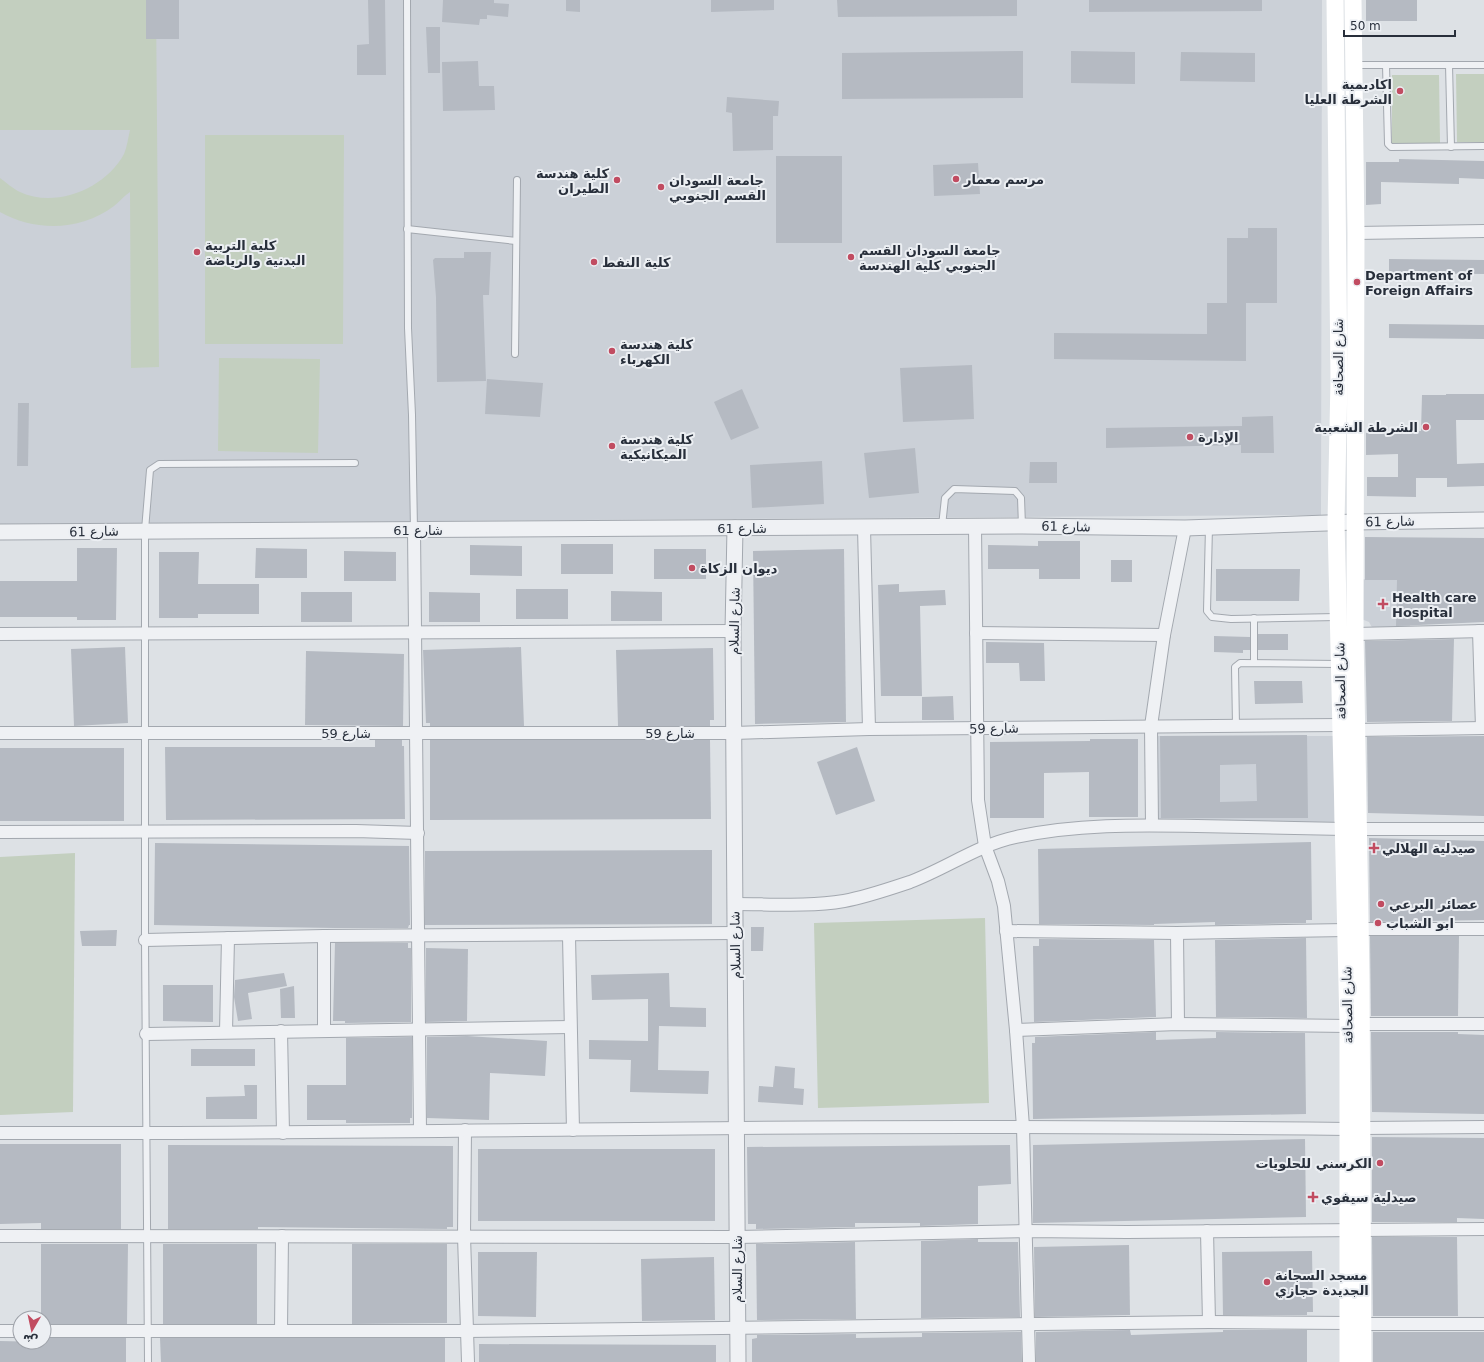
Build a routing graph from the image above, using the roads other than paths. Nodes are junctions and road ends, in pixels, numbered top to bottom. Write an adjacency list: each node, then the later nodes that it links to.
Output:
1 (407, 0): 11 (lane)
2 (1335, 0): 4 (main road, شارع الصحافة)
3 (1353, 0): 4 (main road, شارع الصحافة)
4 (1345, 65): 5 (lane); 13 (main road, شارع الصحافة); 18 (main road, شارع الصحافة)
5 (1386, 65): 6 (lane); 9 (lane)
6 (1449, 65): 7 (lane); 9 (lane)
7 (1484, 66)
8 (1484, 146): 9 (lane)
9 (1451, 147)
10 (517, 180): 14 (lane)
11 (408, 229): 14 (lane); 28 (lane)
12 (1484, 231): 13 (street)
13 (1356, 233): 19 (main road, شارع الصحافة)
14 (516, 241): 15 (lane)
15 (515, 354)
16 (355, 463): 27 (lane)
17 (1484, 520): 19 (street, شارع 61)
18 (1336, 522): 19 (street, شارع 61); 23 (street, شارع 61); 30 (main road, شارع الصحافة)
19 (1355, 522): 38 (main road, شارع الصحافة)
20 (942, 526): 21 (street, شارع 61); 22 (lane); 25 (street, شارع 61)
21 (975, 526): 22 (street, شارع 61); 36 (street)
22 (1022, 526): 26 (street, شارع 61)
23 (1209, 527): 26 (street, شارع 61); 31 (lane)
24 (735, 528): 25 (street, شارع 61); 28 (street, شارع 61); 32 (street, شارع السلام)
25 (864, 528): 47 (street)
26 (1186, 528): 39 (street)
27 (145, 530): 28 (street, شارع 61); 29 (street, شارع 61); 34 (lane)
28 (414, 530): 35 (street)
29 (0, 532)
30 (1338, 616): 31 (lane); 41 (main road, شارع الصحافة)
31 (1254, 618): 40 (lane)
32 (733, 631): 35 (street); 51 (street, شارع السلام)
33 (1482, 631): 38 (street); 46 (street)
34 (145, 633): 35 (street); 37 (street); 49 (lane)
35 (416, 633): 50 (street)
36 (976, 633): 39 (street); 44 (street)
37 (0, 634)
38 (1356, 634): 45 (main road, شارع الصحافة)
39 (1164, 635): 42 (street)
40 (1254, 663): 41 (lane); 43 (lane)
41 (1340, 664): 45 (main road, شارع الصحافة)
42 (1151, 726): 43 (street, شارع 59); 44 (street, شارع 59); 52 (street)
43 (1236, 726): 45 (street, شارع 59)
44 (976, 728): 47 (street, شارع 59); 58 (street)
45 (1348, 728): 46 (street, شارع 59); 53 (main road, شارع الصحافة)
46 (1483, 728)
47 (869, 729): 51 (street, شارع 59)
48 (0, 733): 49 (street, شارع 59)
49 (145, 733): 50 (street, شارع 59); 55 (lane)
50 (416, 733): 51 (street, شارع 59); 57 (street)
51 (734, 733): 59 (street, شارع السلام)
52 (1152, 826): 53 (street); 58 (street)
53 (1351, 829): 54 (street); 60 (main road, شارع الصحافة)
54 (1484, 829)
55 (145, 831): 56 (street); 57 (street); 69 (lane)
56 (0, 832)
57 (418, 833): 66 (street)
58 (985, 846): 59 (street); 62 (street)
59 (735, 904): 64 (street, شارع السلام)
60 (1353, 929): 61 (street); 63 (street); 72 (main road, شارع الصحافة)
61 (1484, 929)
62 (1006, 931): 63 (street); 75 (street)
63 (1177, 933): 70 (street)
64 (735, 934): 67 (street); 82 (street, شارع السلام)
65 (324, 936): 66 (street); 68 (street); 77 (street)
66 (419, 936): 67 (street); 74 (street)
67 (569, 936): 73 (street)
68 (228, 938): 69 (street); 78 (street)
69 (145, 940): 79 (lane)
70 (1178, 1024): 72 (street); 75 (street)
71 (1484, 1024): 72 (street)
72 (1354, 1025): 83 (main road, شارع الصحافة)
73 (570, 1026): 74 (street); 86 (street)
74 (419, 1030): 77 (street); 84 (street)
75 (1016, 1030): 80 (street)
76 (281, 1031): 77 (street); 78 (street); 88 (street)
77 (324, 1031)
78 (226, 1032): 79 (street)
79 (146, 1034): 89 (lane)
80 (1023, 1127): 82 (street); 83 (street); 92 (street)
81 (1484, 1127): 83 (street)
82 (737, 1128): 86 (street); 98 (street, شارع السلام)
83 (1355, 1128): 91 (main road, شارع الصحافة)
84 (420, 1130): 85 (street); 88 (street)
85 (465, 1130): 86 (street); 97 (street)
86 (573, 1130)
87 (0, 1133): 89 (street)
88 (283, 1133): 89 (street)
89 (147, 1134): 95 (lane)
90 (1484, 1229): 91 (street)
91 (1355, 1230): 93 (street); 100 (main road, شارع الصحافة)
92 (1026, 1231): 93 (street); 98 (street); 102 (street)
93 (1207, 1231): 99 (street)
94 (0, 1236): 95 (street)
95 (147, 1236): 96 (street); 108 (lane)
96 (282, 1236): 97 (street); 104 (street)
97 (464, 1236): 98 (street); 109 (street)
98 (737, 1236): 103 (street, شارع السلام)
99 (1209, 1322): 100 (street); 102 (street)
100 (1356, 1323): 101 (street); 114 (main road, شارع الصحافة); 115 (main road, شارع الصحافة)
101 (1484, 1324)
102 (1029, 1325): 103 (street); 113 (street)
103 (738, 1328): 109 (street); 112 (street, شارع السلام)
104 (280, 1330): 108 (street); 109 (street)
105 (0, 1331): 106 (street)
106 (12, 1331)
107 (52, 1331): 108 (street)
108 (148, 1331): 110 (lane)
109 (468, 1331): 111 (street)
110 (148, 1362)
111 (468, 1362)
112 (738, 1362)
113 (1029, 1362)
114 (1348, 1362)
115 (1363, 1362)

